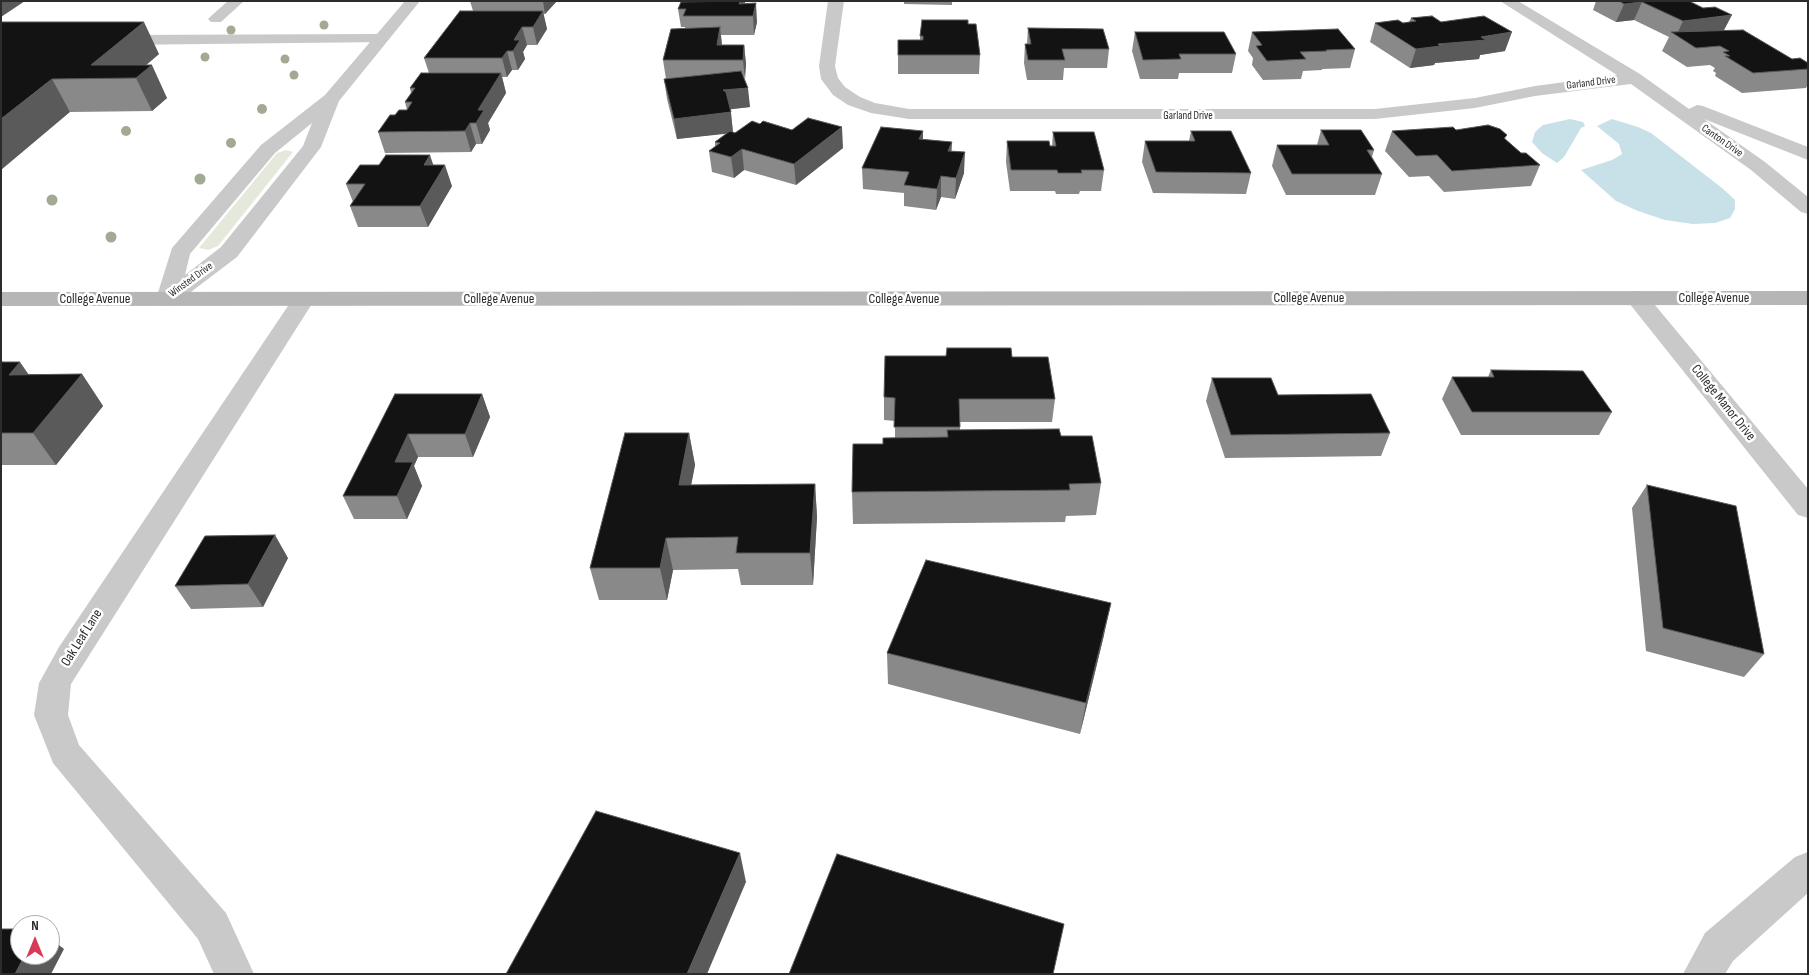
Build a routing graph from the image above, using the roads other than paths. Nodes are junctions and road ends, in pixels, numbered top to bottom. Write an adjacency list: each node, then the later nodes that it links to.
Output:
1 (237, 1): 5 (street)
2 (413, 1): 6 (street, Winsted Drive)
3 (836, 1): 8 (street, Garland Drive)
4 (1507, 1): 8 (street, Canton Drive)
5 (216, 19)
6 (380, 39): 7 (street); 9 (street, Winsted Drive)
7 (101, 40)
8 (1634, 78): 10 (street, Canton Drive); 11 (street, Canton Drive)
9 (330, 99): 15 (street, Winsted Drive); 15 (street, Winsted Drive)
10 (1808, 154)
11 (1808, 208)
12 (1, 298): 15 (main road, College Avenue)
13 (1637, 298): 14 (main road, College Avenue); 16 (main road, College Avenue); 17 (street, College Manor Drive)
14 (1808, 298)
15 (167, 299): 16 (main road, College Avenue)
16 (304, 299): 19 (street, Oak Leaf Lane)
17 (1808, 508)
18 (1808, 869): 20 (street)
19 (234, 974)
20 (1703, 974)

